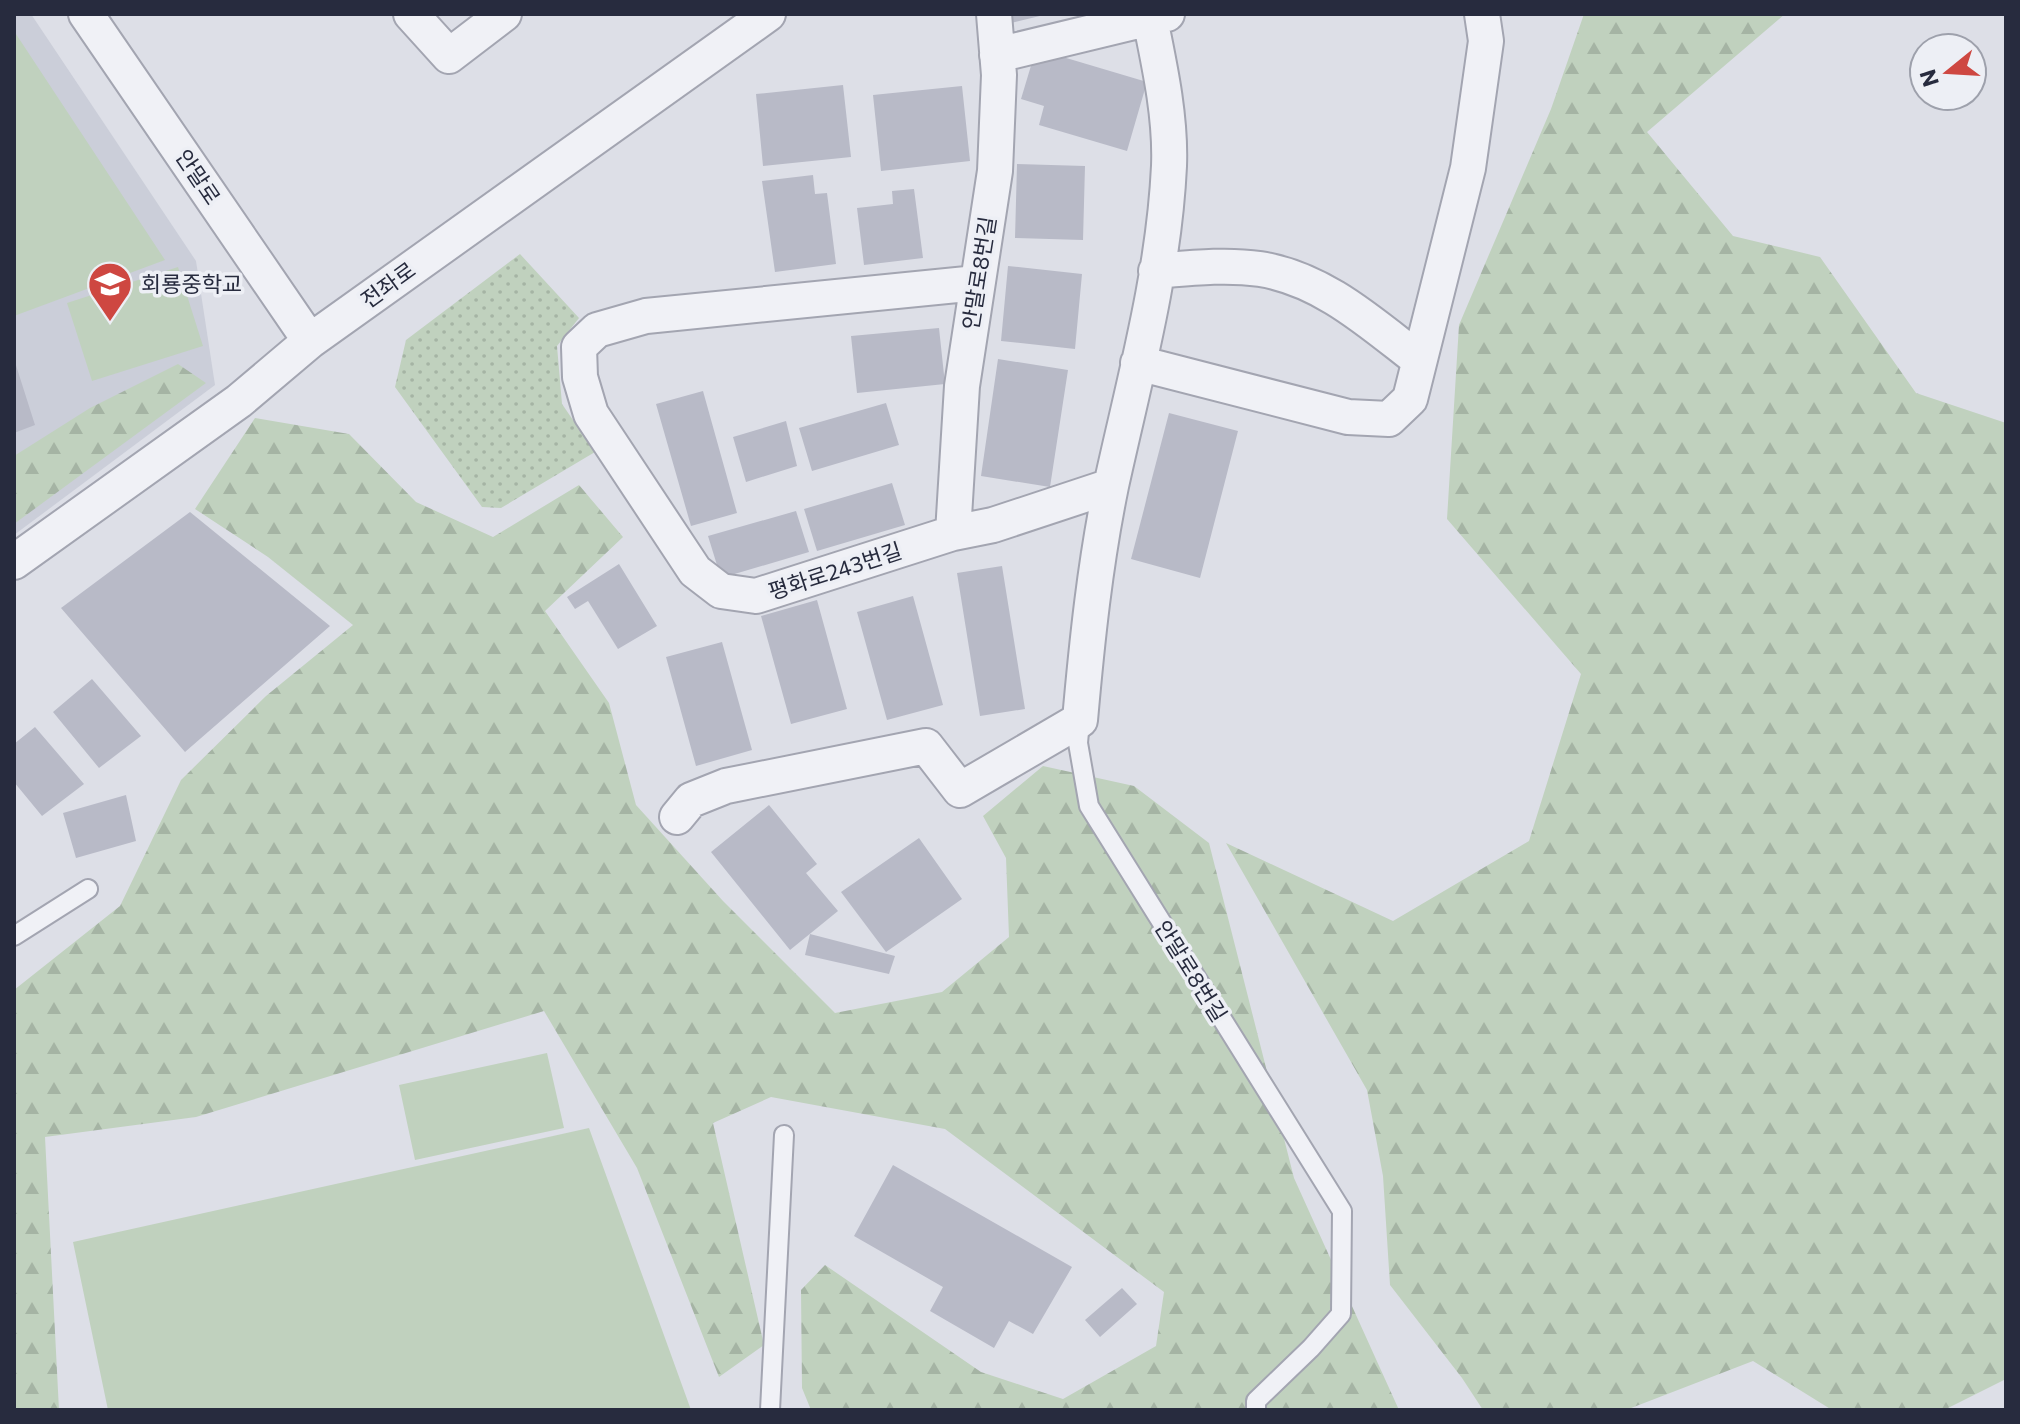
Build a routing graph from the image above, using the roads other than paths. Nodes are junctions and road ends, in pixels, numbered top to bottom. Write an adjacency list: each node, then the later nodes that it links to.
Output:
1 (86, 14): 11 (street, 안말로)
2 (411, 14): 3 (street)
3 (504, 14)
4 (768, 14): 11 (street, 전좌로)
5 (994, 14): 8 (street, 안말로8번길)
6 (1482, 14): 12 (street)
7 (1156, 16): 8 (street); 9 (street)
8 (997, 55): 10 (street, 안말로8번길)
9 (1156, 271): 12 (street); 13 (street)
10 (977, 283): 15 (street, 안말로8번길); 15 (street, 평화로243번길)
11 (310, 341): 16 (street, 전좌로)
12 (1419, 360): 13 (street)
13 (1138, 363): 14 (street)
14 (1111, 486): 15 (street, 평화로243번길); 17 (street, 안말로8번길)
15 (953, 533)
16 (14, 562)
17 (1080, 720): 18 (street); 23 (lane, 안말로8번길)
18 (677, 817)
19 (88, 889): 20 (lane)
20 (14, 936)
21 (784, 1135): 22 (lane)
22 (770, 1410)
23 (1256, 1410)

